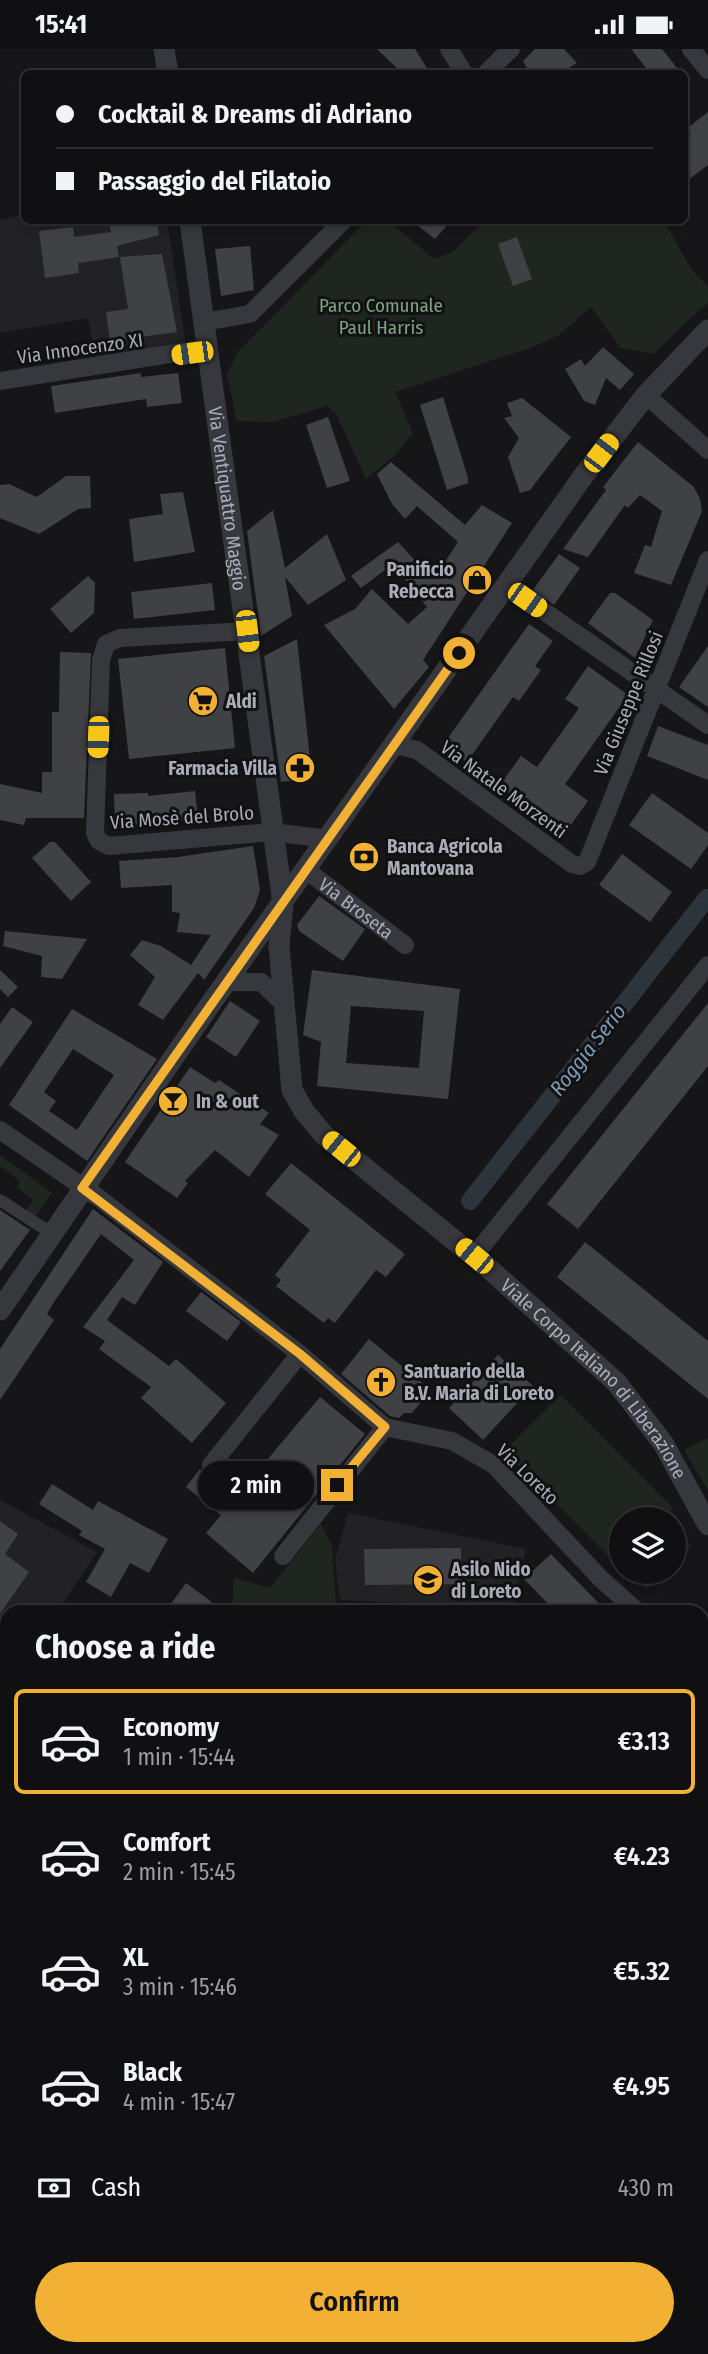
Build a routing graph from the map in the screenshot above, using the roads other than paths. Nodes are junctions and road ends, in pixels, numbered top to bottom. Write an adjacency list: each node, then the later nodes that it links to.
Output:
1 (164, 49): 5 (street)
2 (449, 49): 6 (street)
3 (511, 49): 7 (street)
4 (691, 49): 8 (street)
5 (167, 70)
6 (462, 70)
7 (489, 70)
8 (708, 70)
9 (190, 224): 11 (street, Via Ventiquattro Maggio)
10 (340, 224): 11 (street)
11 (204, 322): 13 (street, Via Ventiquattro Maggio)
12 (708, 330): 15 (street, Via Broseta)
13 (207, 348): 14 (street, Via Innocenzo XI); 19 (street, Via Ventiquattro Maggio)
14 (0, 381)
15 (646, 395): 16 (street); 18 (street, Via Broseta)
16 (708, 450)
17 (708, 560): 20 (street, Via Giuseppe Rillosi)
18 (506, 585): 20 (street); 22 (street, Via Broseta)
19 (247, 631): 23 (street, Via Ventiquattro Maggio); 23 (street, Via Mosè del Brolo)
20 (655, 691): 21 (street); 25 (street, Via Giuseppe Rillosi)
21 (708, 725)
22 (395, 745): 24 (street, Via Broseta); 25 (street, Via Natale Morzenti)
23 (272, 832): 24 (street); 27 (street, Via Ventiquattro Maggio)
24 (328, 839): 26 (street, Via Broseta)
25 (587, 862)
26 (306, 870): 27 (street, Via Broseta); 28 (street, Via Broseta)
27 (283, 903): 30 (street, Via Broseta); 31 (street, Viale Corpo Italiano di Liberazione)
28 (405, 946)
29 (707, 965): 36 (street)
30 (226, 982): 31 (street); 33 (street, Via Broseta)
31 (283, 1003): 36 (street, Viale Corpo Italiano di Liberazione)
32 (0, 1129): 33 (street, Via Loreto)
33 (82, 1188): 35 (street, Via Broseta); 38 (street, Via Loreto)
34 (0, 1200): 35 (street)
35 (51, 1233): 37 (street, Via Broseta)
36 (474, 1256): 41 (street, Viale Corpo Italiano di Liberazione)
37 (0, 1310)
38 (300, 1354): 39 (street, Via Loreto); 40 (street)
39 (385, 1427): 42 (street); 43 (street, Via Loreto)
40 (211, 1465)
41 (708, 1525)
42 (283, 1556)
43 (630, 1605)

